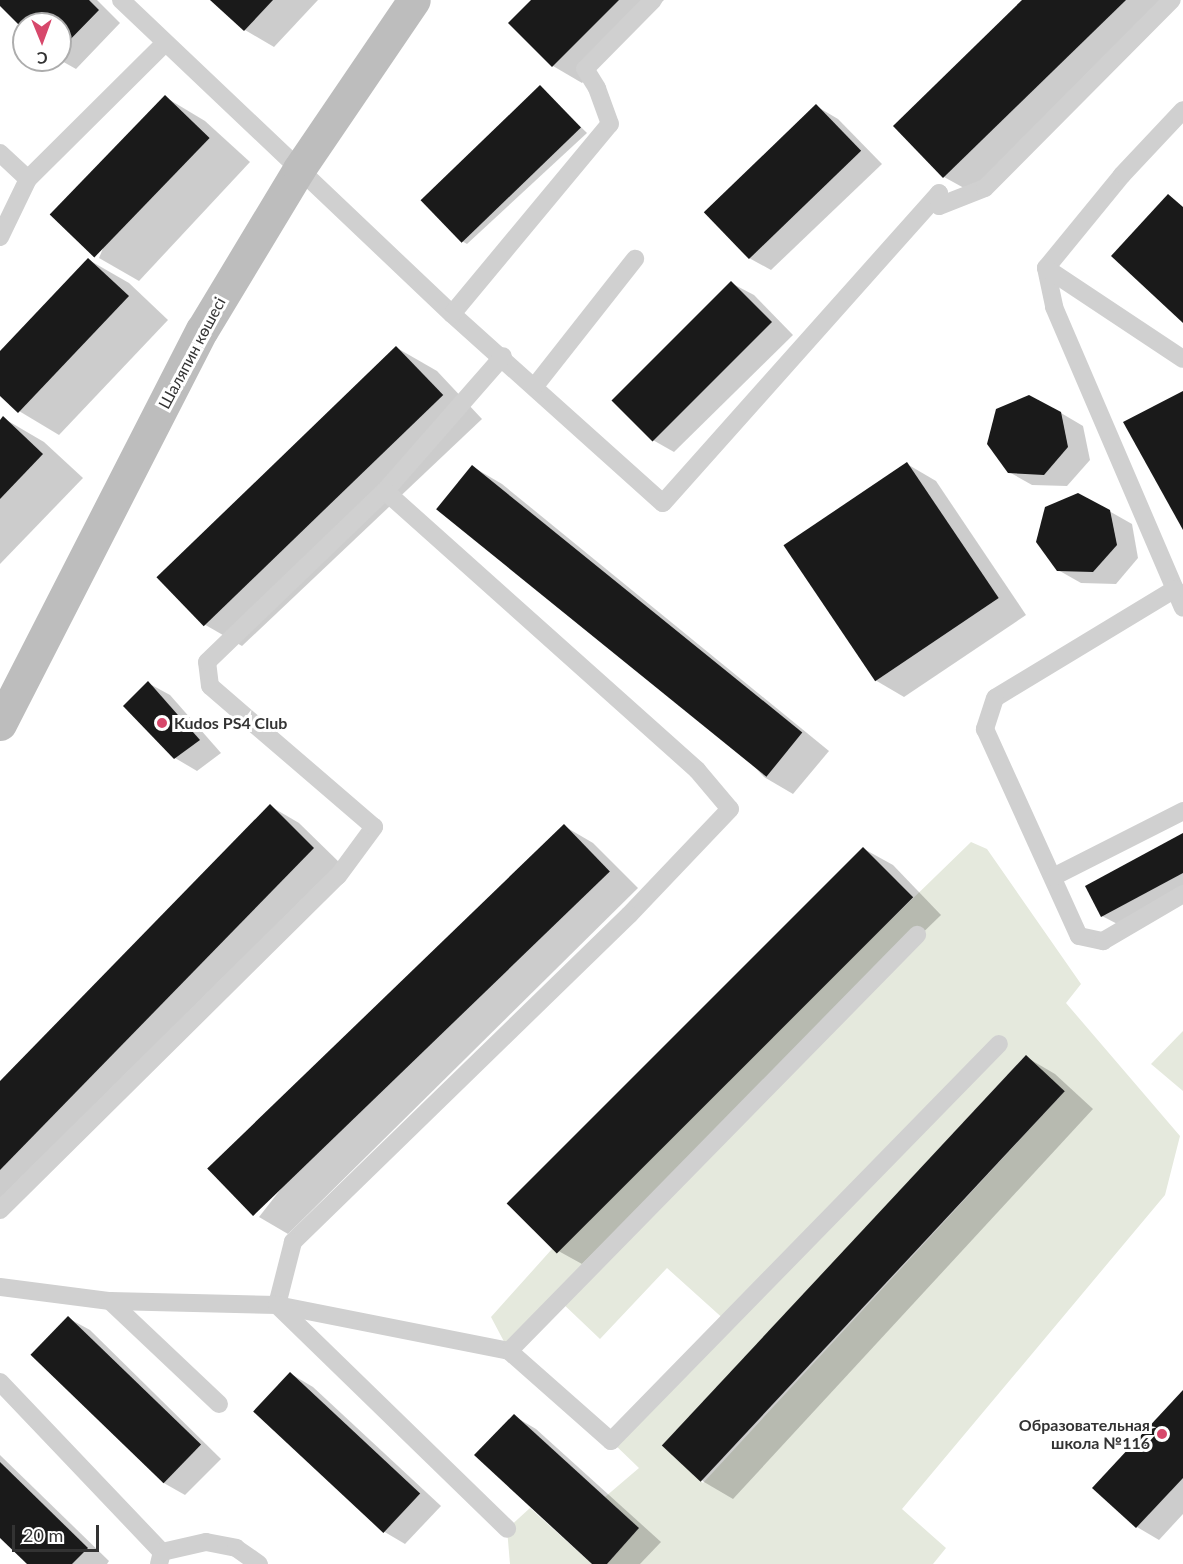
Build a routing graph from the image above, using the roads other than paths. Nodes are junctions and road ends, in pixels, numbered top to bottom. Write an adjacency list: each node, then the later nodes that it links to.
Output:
1 (122, 0): 5 (lane)
2 (414, 0): 8 (main road, Шаляпин көшесі)
3 (653, 0): 13 (lane)
4 (1172, 0): 16 (lane)
5 (165, 43): 8 (lane); 9 (lane)
6 (1183, 110): 12 (lane)
7 (0, 153): 9 (lane)
8 (299, 169): 13 (lane); 20 (main road, Шаляпин көшесі)
9 (28, 179): 10 (lane)
10 (0, 237)
11 (635, 259): 16 (lane)
12 (1046, 268): 15 (lane); 18 (lane)
13 (452, 314): 14 (lane)
14 (503, 356): 16 (lane); 17 (lane)
15 (1183, 359)
16 (535, 386)
17 (385, 491): 26 (lane); 29 (lane)
18 (1175, 589): 19 (lane); 22 (lane)
19 (1183, 608)
20 (0, 724)
21 (1183, 811): 22 (lane)
22 (1053, 877): 23 (lane)
23 (1183, 894)
24 (917, 935): 30 (lane)
25 (999, 1044): 30 (lane)
26 (0, 1210)
27 (0, 1287): 28 (lane)
28 (110, 1301): 29 (lane); 32 (lane)
29 (277, 1305): 30 (lane); 33 (lane)
30 (509, 1351)
31 (0, 1382): 34 (lane)
32 (219, 1404)
33 (507, 1529)
34 (161, 1558): 35 (lane)
35 (260, 1564)

